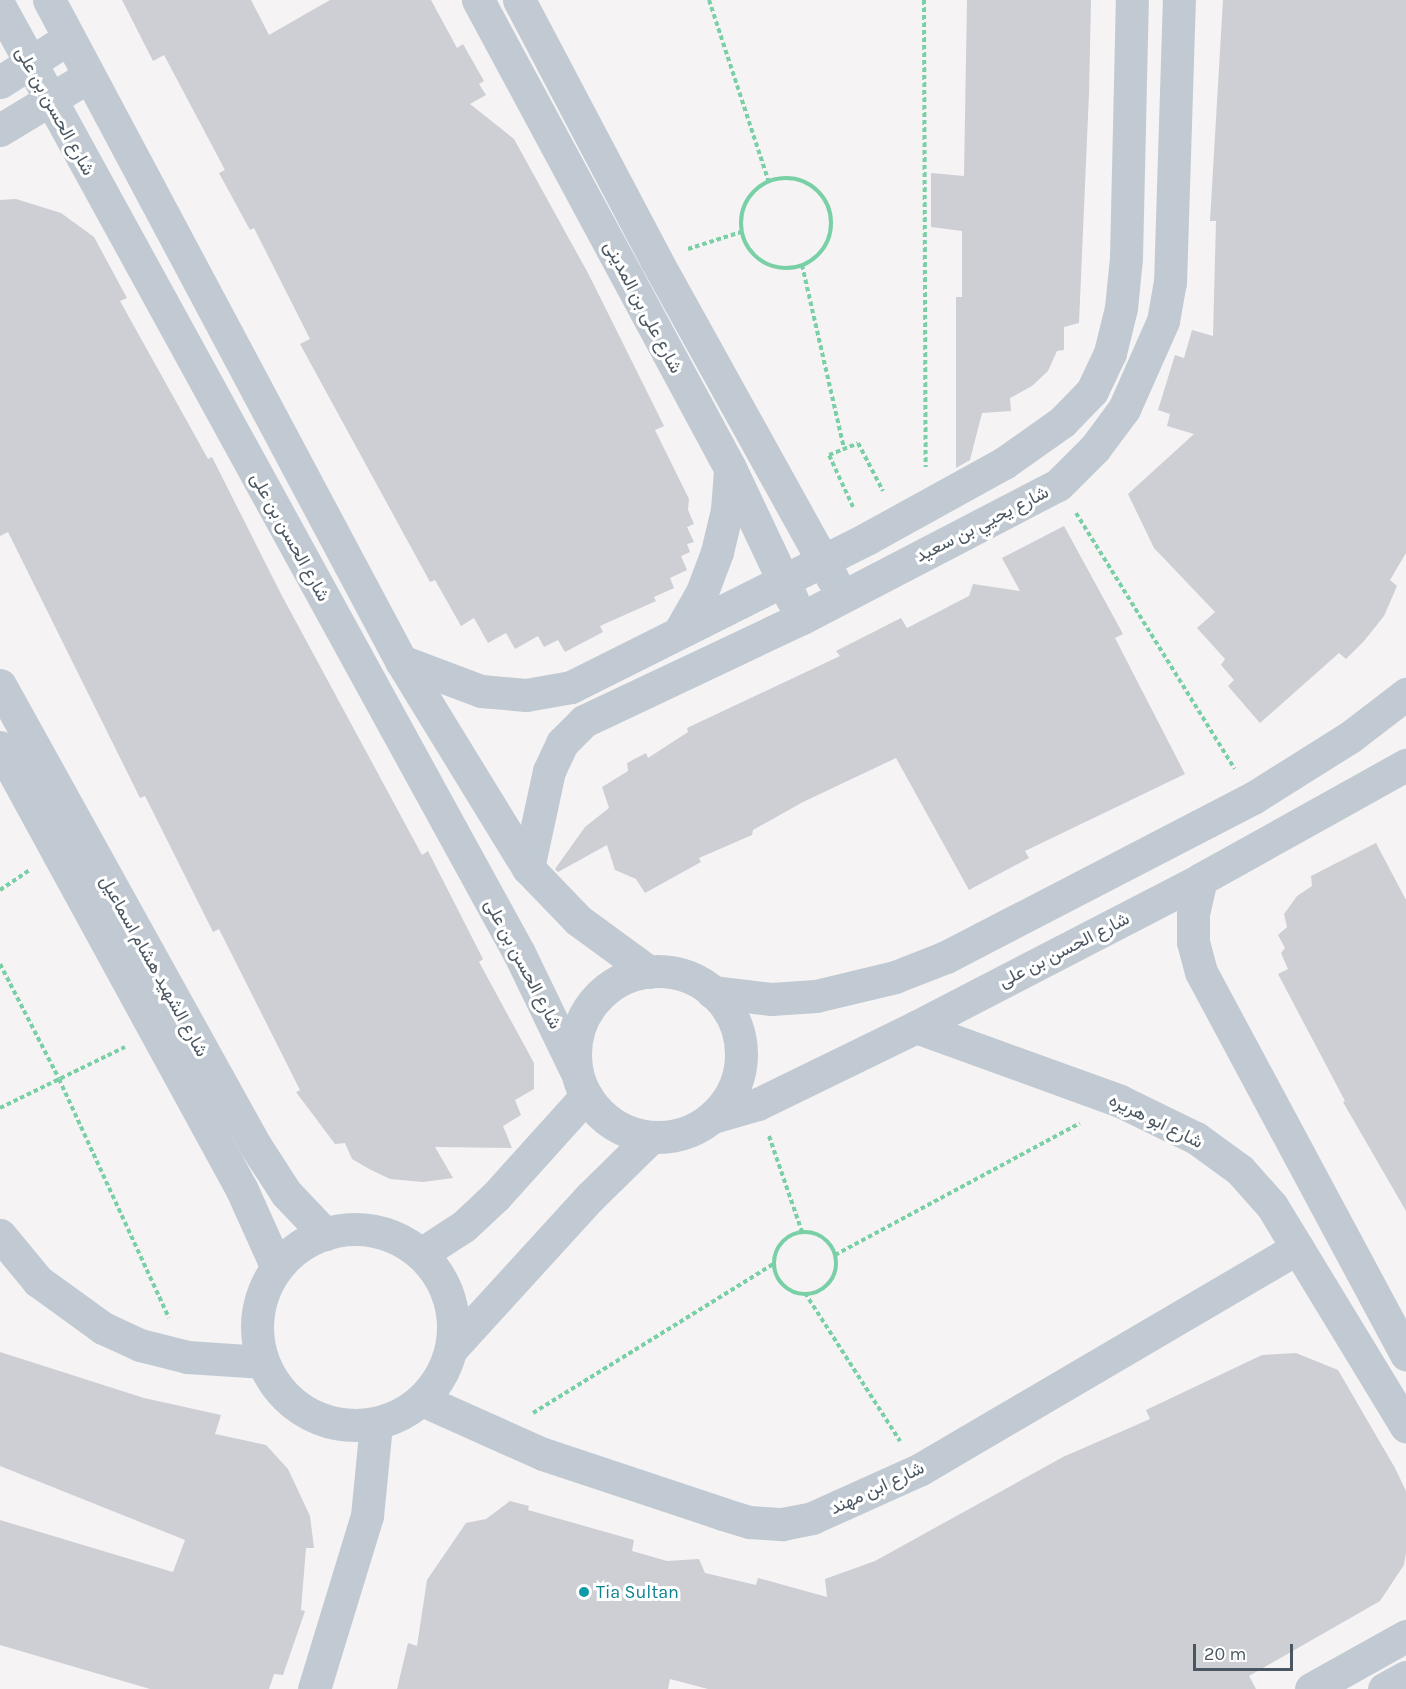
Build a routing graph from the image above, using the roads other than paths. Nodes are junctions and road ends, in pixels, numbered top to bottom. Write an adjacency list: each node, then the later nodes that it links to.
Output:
1 (49, 0): 7 (street)
2 (478, 0): 13 (street, شارع على بن المدينى)
3 (519, 0): 14 (street, شارع على بن المدينى)
4 (1132, 0): 14 (street)
5 (1179, 0): 16 (street, شارع يحيي بن سعيد)
6 (0, 7): 8 (street, شارع الحسن بن على)
7 (69, 38): 8 (street); 9 (street)
8 (28, 64): 10 (street); 11 (street, شارع الحسن بن على)
9 (89, 76): 11 (street); 19 (street)
10 (0, 82)
11 (49, 100): 12 (street); 29 (street, شارع الحسن بن على)
12 (0, 130)
13 (730, 468): 15 (street, شارع على بن المدينى); 18 (street)
14 (823, 560): 15 (street); 16 (street, شارع على بن المدينى)
15 (781, 579): 17 (street, شارع على بن المدينى); 18 (street)
16 (842, 597): 17 (street, شارع يحيي بن سعيد)
17 (802, 618): 24 (street, شارع يحيي بن سعيد)
18 (681, 629): 19 (street)
19 (401, 661): 24 (street)
20 (0, 685): 32 (street, شارع الشهيد هشام اسماعيل)
21 (1406, 694): 27 (street)
22 (0, 747): 36 (street, شارع الشهيد هشام اسماعيل)
23 (1406, 765): 25 (street, شارع الحسن بن على)
24 (528, 868): 26 (street)
25 (1201, 879): 28 (street, شارع الحسن بن على); 38 (street)
26 (649, 972): 27 (street); 29 (street)
27 (712, 992): 30 (street)
28 (916, 1027): 30 (street, شارع الحسن بن على); 34 (street, شارع ابو هريره)
29 (581, 1082): 31 (street); 35 (street)
30 (713, 1117): 31 (street)
31 (651, 1137): 37 (street)
32 (325, 1234): 35 (street); 36 (street)
33 (0, 1235): 39 (street)
34 (1298, 1248): 40 (street, شارع ابن مهند); 42 (street, شارع ابو هريره)
35 (421, 1254): 37 (street)
36 (277, 1268): 39 (street)
37 (452, 1348): 40 (street)
38 (1406, 1354)
39 (263, 1362): 41 (street)
40 (422, 1400): 41 (street)
41 (376, 1424): 45 (street)
42 (1406, 1426)
43 (1406, 1636): 46 (street)
44 (1406, 1677): 47 (street)
45 (314, 1689)
46 (1311, 1689)
47 (1384, 1689)

